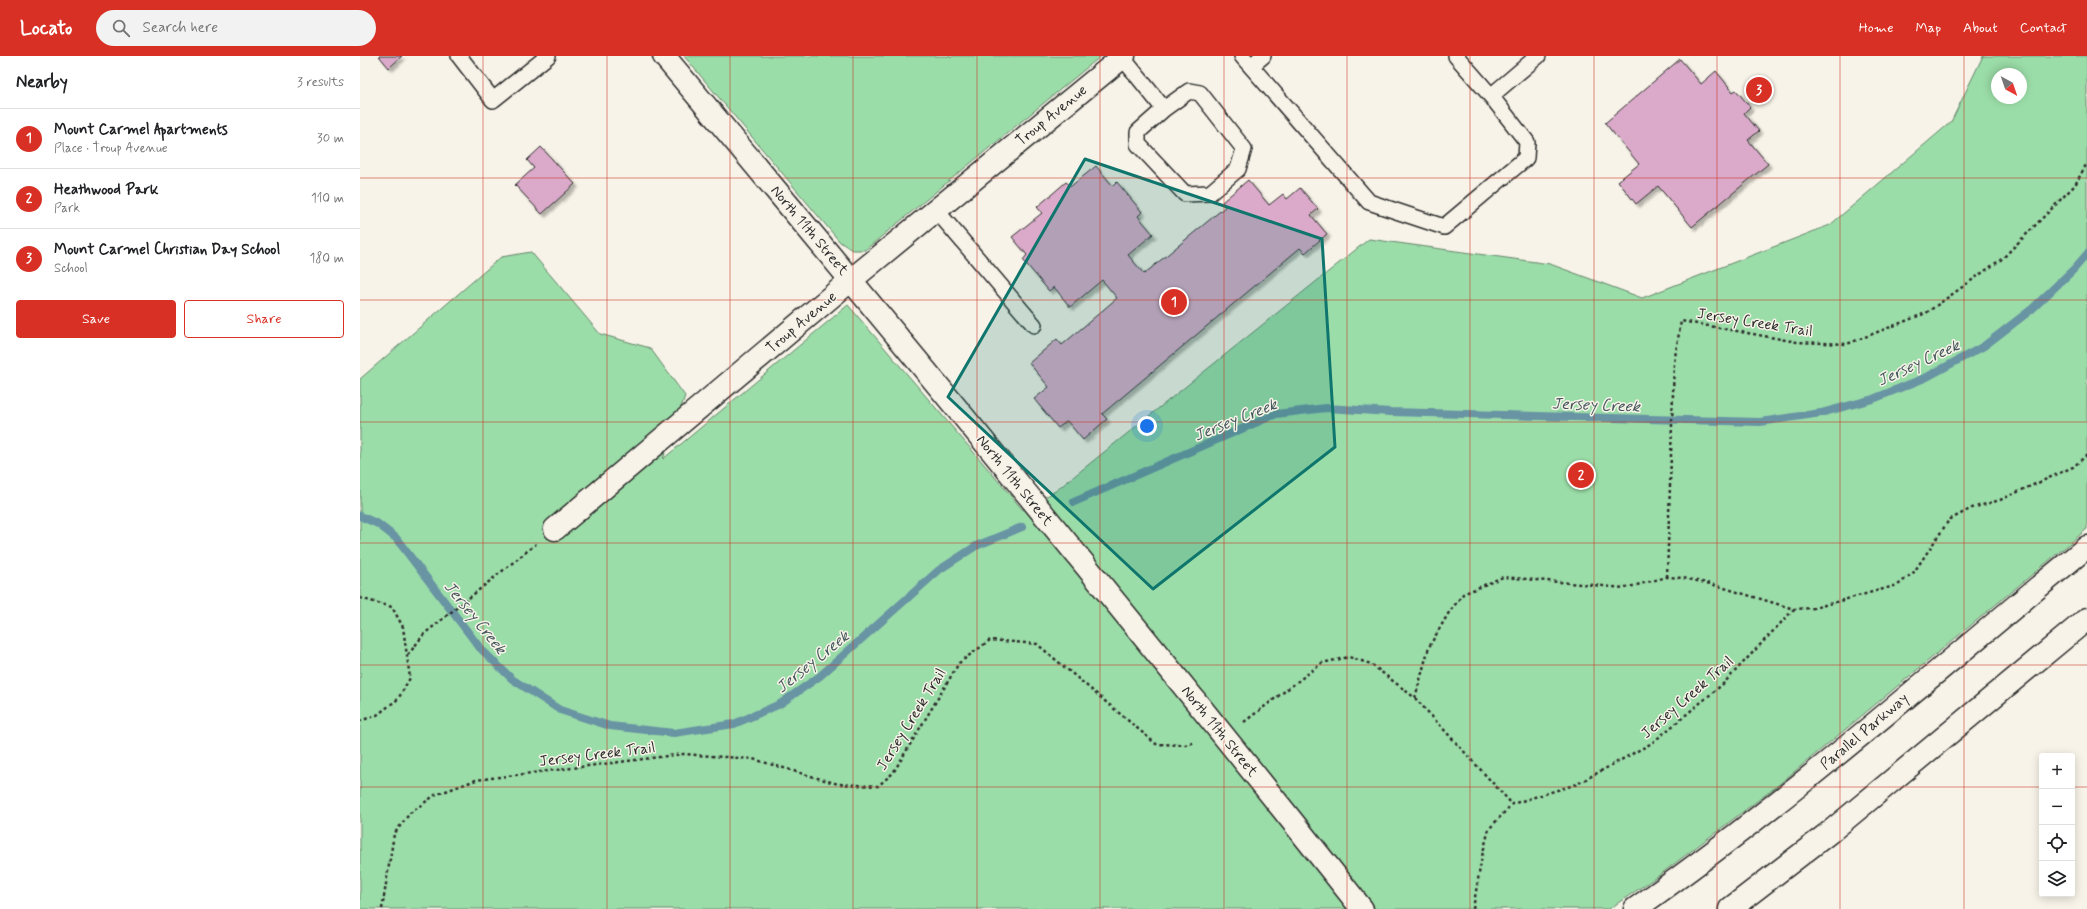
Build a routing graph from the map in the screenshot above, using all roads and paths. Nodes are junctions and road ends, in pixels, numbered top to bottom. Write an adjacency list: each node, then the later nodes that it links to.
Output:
1 (459, 56): 2 (lane)
2 (548, 56)
3 (664, 56): 13 (street, North 11th Street)
4 (1263, 56): 8 (lane)
5 (1456, 56): 9 (lane)
6 (1538, 56): 9 (lane)
7 (1123, 57): 10 (lane); 12 (street, Troup Avenue)
8 (1246, 61): 9 (lane)
9 (1491, 96)
10 (1164, 109): 10 (lane)
11 (2087, 162): 18 (path, Jersey Creek Trail)
12 (936, 210): 13 (street, Troup Avenue); 14 (lane)
13 (851, 280): 16 (street, Troup Avenue); 25 (street, North 11th Street)
14 (1034, 325)
15 (2087, 455): 20 (path)
16 (555, 529): 22 (path)
17 (2087, 546): 30 (street, Parallel Parkway)
18 (1667, 577): 20 (path); 23 (path)
19 (360, 598): 22 (path)
20 (1794, 610): 26 (path, Jersey Creek Trail)
21 (2087, 619): 31 (street)
22 (408, 655): 24 (path)
23 (1415, 698): 25 (path, Jersey Creek Trail); 26 (path, Jersey Creek Trail)
24 (360, 721)
25 (1225, 736): 27 (path, Jersey Creek Trail); 28 (street, North 11th Street)
26 (1512, 804): 29 (path)
27 (382, 909)
28 (1362, 909)
29 (1473, 909)
30 (1635, 909)
31 (1730, 909)

